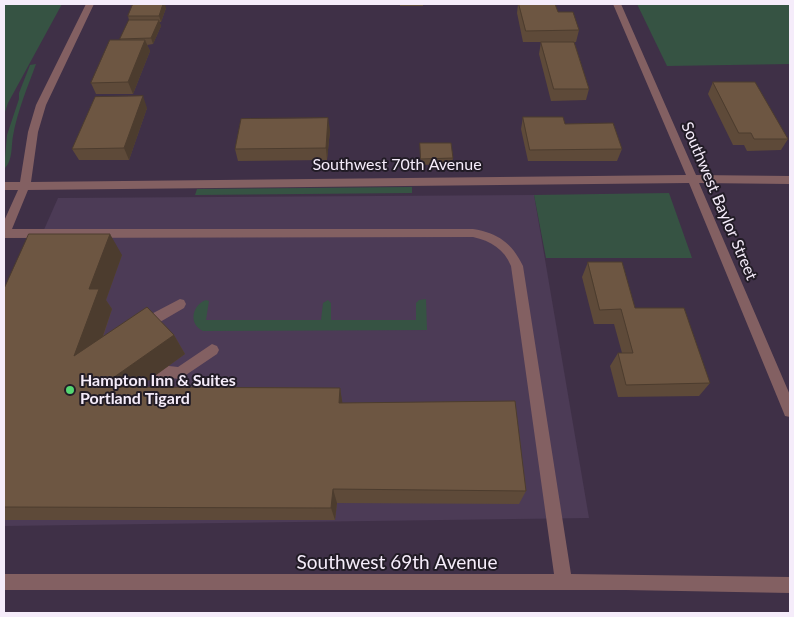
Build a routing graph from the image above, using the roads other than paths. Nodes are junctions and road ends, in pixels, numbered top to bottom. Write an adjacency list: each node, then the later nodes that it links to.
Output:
1 (90, 4): 5 (street)
2 (617, 4): 3 (street, Southwest Baylor Street)
3 (693, 179): 4 (street, Southwest 70th Avenue); 5 (street, Southwest 70th Avenue); 12 (street, Southwest Baylor Street)
4 (790, 180)
5 (25, 185): 6 (street, Southwest 70th Avenue); 7 (street)
6 (4, 186)
7 (4, 234): 14 (street)
8 (180, 304): 9 (street)
9 (136, 336)
10 (212, 350): 11 (street)
11 (138, 359)
12 (790, 411)
13 (4, 582): 14 (street, Southwest 69th Avenue)
14 (564, 583): 15 (street, Southwest 69th Avenue)
15 (790, 586)

